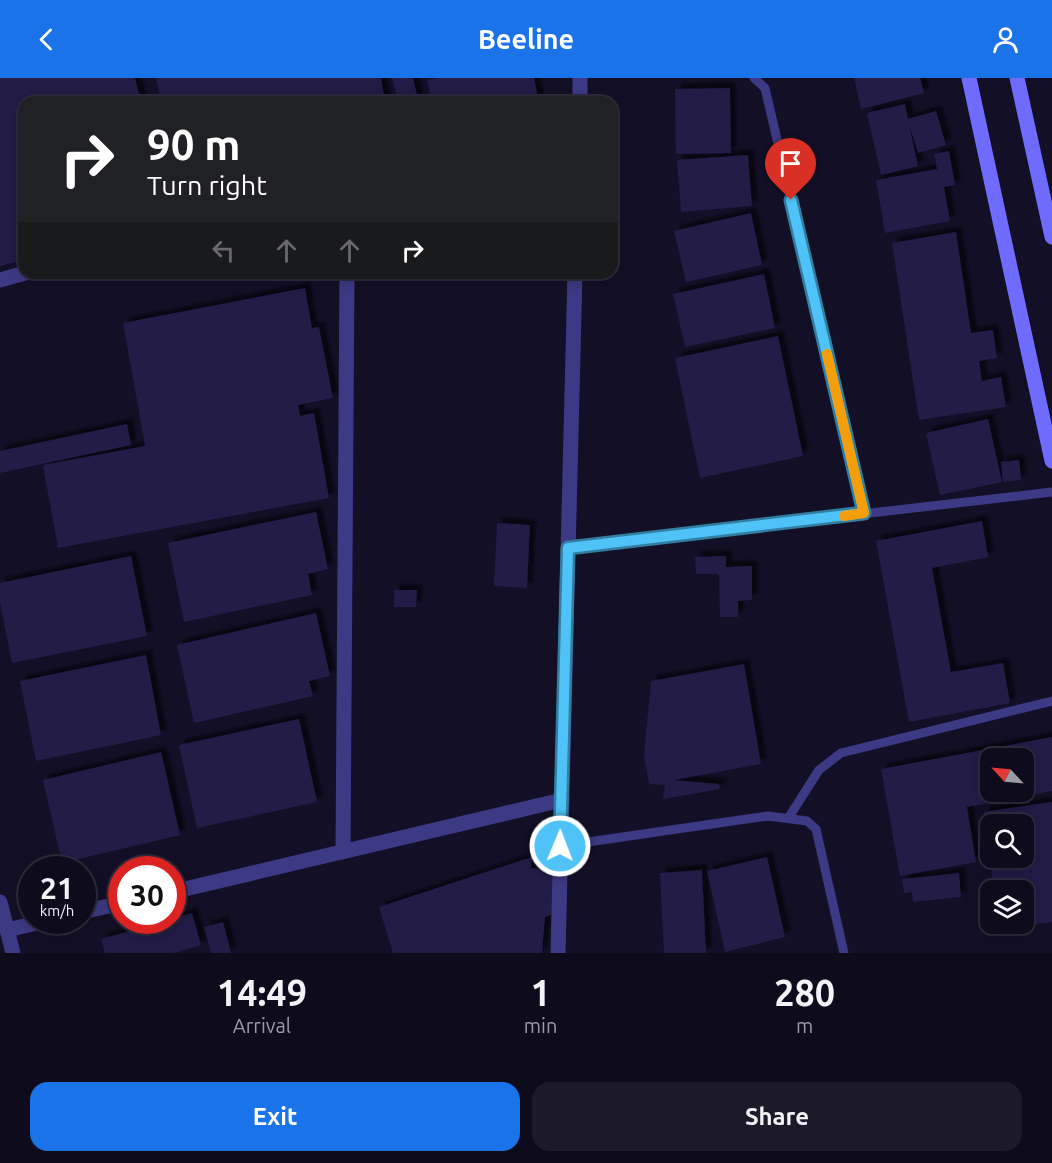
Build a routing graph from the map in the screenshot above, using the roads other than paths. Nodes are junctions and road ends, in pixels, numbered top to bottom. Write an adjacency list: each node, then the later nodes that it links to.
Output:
1 (580, 78): 5 (street)
2 (754, 78): 13 (lane)
3 (969, 78): 11 (street)
4 (1017, 78): 6 (street)
5 (580, 96)
6 (1052, 237)
7 (18, 275): 10 (street)
8 (346, 279): 19 (street)
9 (575, 279): 14 (street)
10 (0, 280)
11 (1052, 461)
12 (1052, 492): 13 (lane)
13 (864, 513): 14 (lane)
14 (568, 548): 16 (street)
15 (1052, 701): 17 (lane)
16 (561, 800): 18 (street); 19 (street)
17 (789, 818): 18 (lane); 26 (lane)
18 (560, 846): 25 (street)
19 (343, 852): 20 (street)
20 (186, 889)
21 (0, 902): 23 (street)
22 (18, 927): 23 (street)
23 (7, 930): 24 (street)
24 (13, 953)
25 (558, 953)
26 (844, 953)

